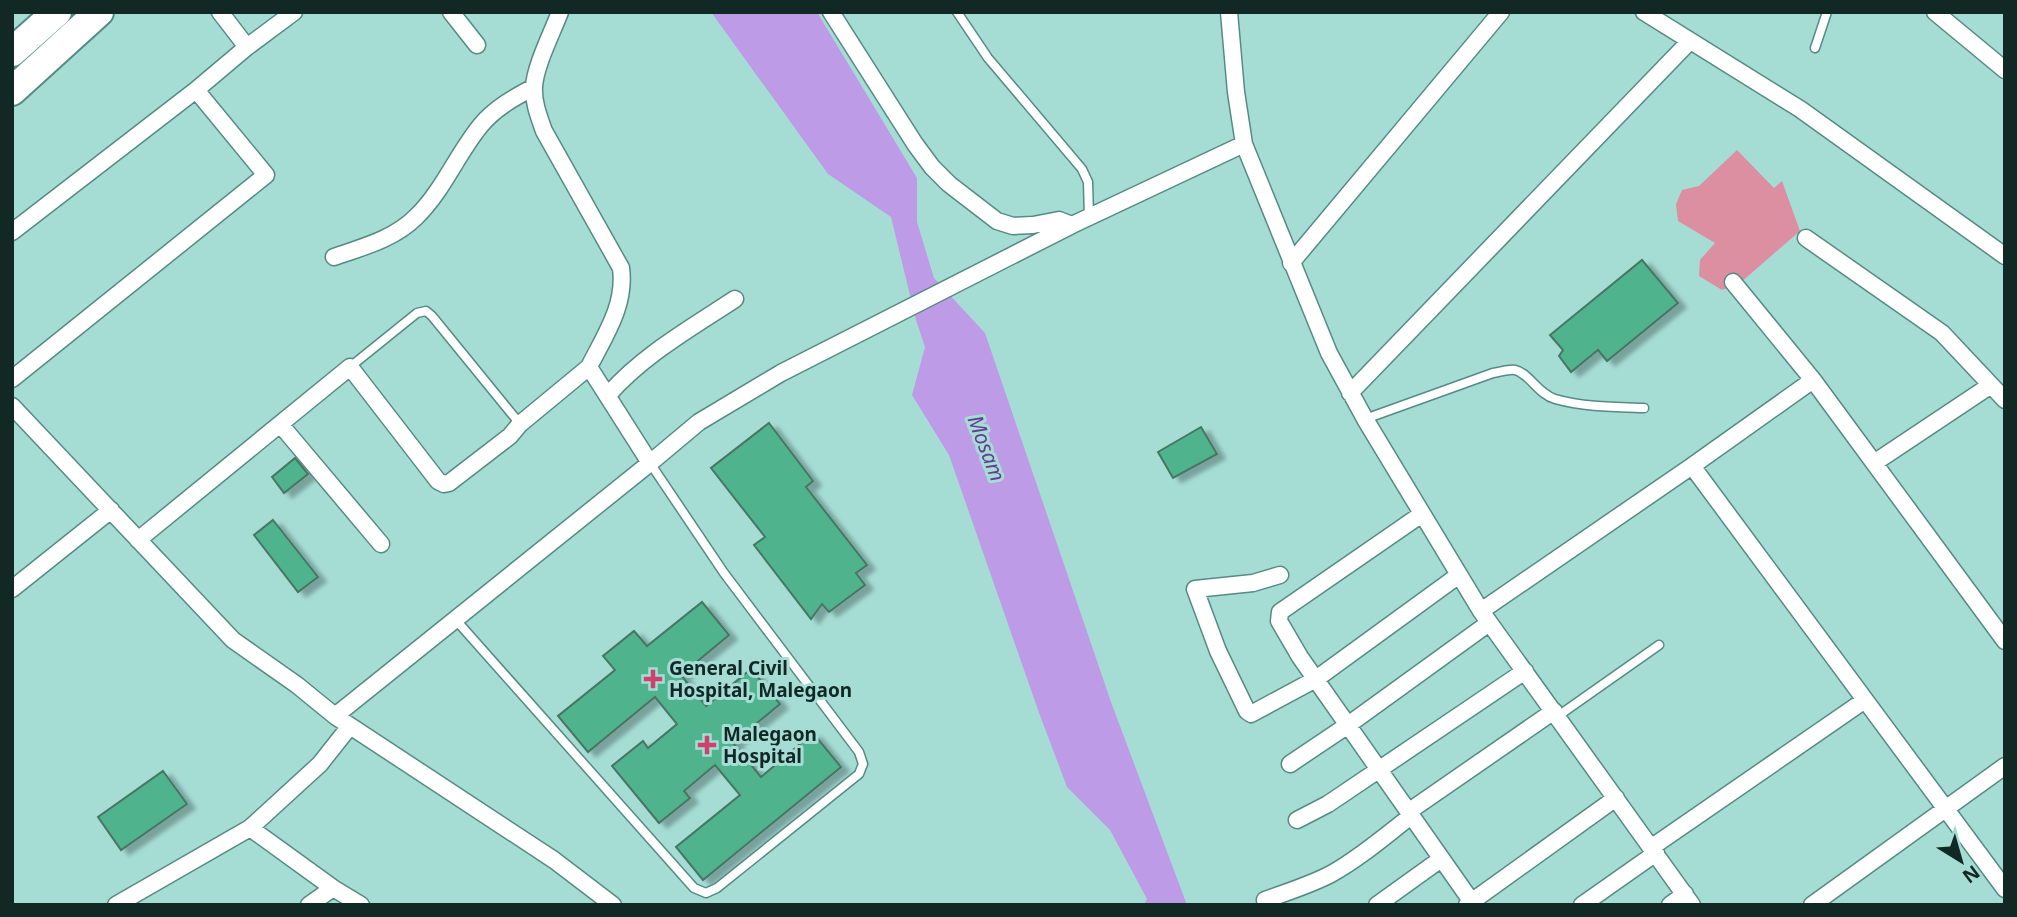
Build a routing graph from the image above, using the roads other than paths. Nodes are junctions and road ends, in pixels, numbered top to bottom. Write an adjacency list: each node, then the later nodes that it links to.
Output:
1 (57, 12): 18 (highway)
2 (99, 12): 22 (highway)
3 (220, 12): 16 (street)
4 (294, 12): 16 (street)
5 (451, 12): 15 (street)
6 (559, 12): 20 (street)
7 (831, 12): 25 (street)
8 (957, 12): 24 (lane)
9 (1229, 12): 23 (street)
10 (1501, 12): 30 (street)
11 (1644, 12): 14 (street)
12 (1827, 12): 17 (lane)
13 (1935, 12): 19 (street)
14 (1690, 41): 28 (street); 38 (street)
15 (477, 45)
16 (247, 47): 21 (street)
17 (1815, 48)
18 (12, 52)
19 (2005, 70)
20 (534, 87): 29 (street); 34 (street)
21 (196, 90): 26 (street); 35 (street)
22 (12, 91)
23 (1244, 144): 24 (street); 30 (street)
24 (1089, 217): 25 (street)
25 (1072, 225): 46 (street)
26 (12, 232)
27 (1806, 238): 37 (street)
28 (2005, 256)
29 (334, 257)
30 (1291, 263): 38 (street)
31 (1733, 282): 36 (street)
32 (735, 299): 39 (street)
33 (351, 367): 44 (street); 45 (lane); 45 (street)
34 (589, 367): 39 (street); 45 (street)
35 (12, 379)
36 (1813, 380): 47 (street); 48 (street)
37 (1991, 385): 40 (street); 47 (street)
38 (1350, 393): 43 (street)
39 (608, 395): 46 (street)
40 (2005, 400)
41 (12, 406): 49 (street)
42 (1644, 408): 43 (lane)
43 (1365, 419): 50 (street)
44 (280, 424): 51 (street); 52 (street)
45 (520, 424)
46 (650, 463): 57 (street); 57 (lane)
47 (1874, 463): 58 (street)
48 (1692, 466): 56 (street); 62 (street)
49 (111, 510): 51 (street); 55 (street)
50 (1422, 514): 54 (street); 61 (street)
51 (138, 540): 64 (street)
52 (381, 544)
53 (1280, 575): 61 (street)
54 (1459, 575): 56 (street); 61 (street)
55 (12, 589)
56 (1485, 617): 60 (street); 65 (street)
57 (455, 619): 64 (street)
58 (2003, 636)
59 (1659, 645): 63 (lane)
60 (1525, 671): 63 (street); 69 (street)
61 (1316, 679): 65 (street)
62 (1865, 699): 71 (street); 75 (street)
63 (1556, 714): 70 (street); 72 (street)
64 (335, 716): 66 (street)
65 (1348, 725): 67 (street); 69 (street)
66 (350, 726): 74 (street); 85 (street)
67 (1290, 764)
68 (2005, 766): 71 (street)
69 (1379, 769): 72 (street); 73 (street)
70 (1616, 798): 75 (street); 81 (street)
71 (1946, 810): 78 (street); 89 (street)
72 (1410, 814): 76 (street); 79 (street)
73 (1297, 820)
74 (250, 828): 77 (street); 82 (street)
75 (1654, 850): 80 (street); 87 (street)
76 (1441, 859): 81 (street); 86 (street)
77 (333, 888): 83 (street); 84 (street)
78 (2005, 889)
79 (1265, 900)
80 (1689, 900): 88 (street)
81 (1471, 904)
82 (116, 905)
83 (309, 905)
84 (361, 905)
85 (613, 905)
86 (1377, 905)
87 (1582, 905)
88 (1670, 905)
89 (1812, 905)

